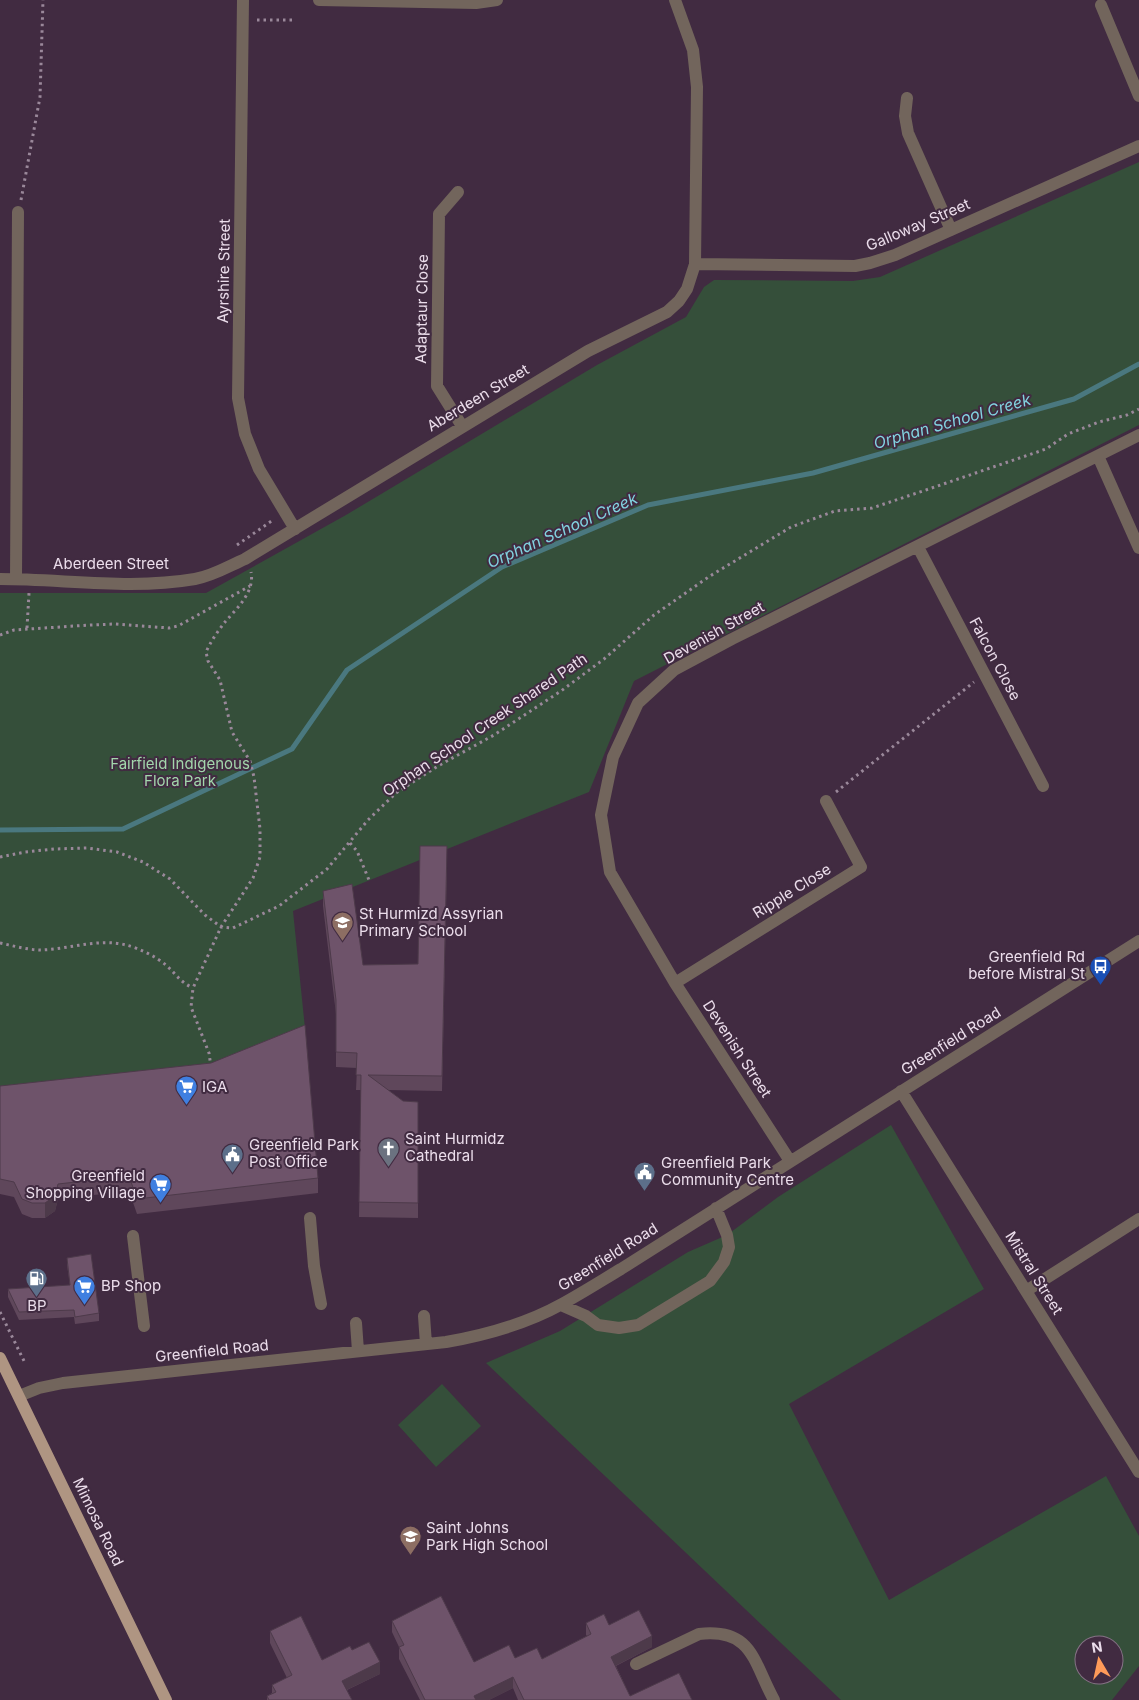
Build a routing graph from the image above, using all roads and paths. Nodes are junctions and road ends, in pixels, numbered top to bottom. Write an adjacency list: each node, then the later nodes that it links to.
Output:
1 (43, 0): 14 (path)
2 (243, 0): 8 (street, Ayrshire Street)
3 (319, 0): 6 (street)
4 (497, 0): 6 (street)
5 (676, 0): 16 (street, Aberdeen Street)
6 (476, 1)
7 (1101, 5): 10 (street)
8 (242, 20): 9 (path); 21 (street, Ayrshire Street)
9 (294, 20)
10 (1139, 96)
11 (906, 98): 15 (street)
12 (1139, 146): 15 (street, Galloway Street)
13 (458, 192): 18 (street, Adaptaur Close)
14 (18, 212): 28 (street)
15 (952, 230): 16 (street, Galloway Street)
16 (695, 264): 18 (street, Aberdeen Street)
17 (1139, 409): 36 (path, Orphan School Creek Shared Path)
18 (462, 426): 22 (street, Aberdeen Street)
19 (1139, 435): 20 (street, Devenish Street)
20 (1098, 456): 24 (street, Devenish Street); 25 (street)
21 (285, 512): 22 (street, Ayrshire Street); 23 (path)
22 (295, 529): 29 (street, Aberdeen Street)
23 (237, 545)
24 (918, 547): 33 (street, Falcon Close); 42 (street, Devenish Street)
25 (1139, 548)
26 (252, 572): 30 (path)
27 (0, 578): 28 (street, Aberdeen Street)
28 (16, 579): 29 (street, Aberdeen Street)
29 (30, 580): 31 (path)
30 (251, 586): 31 (path); 39 (path)
31 (27, 628): 32 (path)
32 (0, 635)
33 (984, 674): 34 (street, Falcon Close); 35 (path)
34 (1043, 786)
35 (826, 800): 42 (street, Ripple Close)
36 (350, 843): 38 (path); 39 (path, Orphan School Creek Shared Path)
37 (0, 857): 39 (path)
38 (369, 880)
39 (222, 927): 43 (path)
40 (1139, 941): 45 (street, Greenfield Road)
41 (0, 944): 43 (path)
42 (675, 983): 46 (street, Devenish Street)
43 (193, 988): 44 (path)
44 (211, 1070)
45 (901, 1091): 46 (street, Greenfield Road); 51 (street, Mistral Street)
46 (790, 1161): 47 (street, Greenfield Road)
47 (716, 1208): 53 (street, Greenfield Road); 53 (street)
48 (310, 1218): 52 (street)
49 (1139, 1219): 51 (street)
50 (133, 1236): 57 (street)
51 (1026, 1291): 63 (street, Mistral Street)
52 (321, 1304)
53 (561, 1305): 58 (street, Greenfield Road)
54 (0, 1312): 61 (path)
55 (424, 1316): 58 (street)
56 (356, 1323): 59 (street)
57 (144, 1326)
58 (426, 1344): 59 (street, Greenfield Road)
59 (358, 1351): 62 (street, Greenfield Road)
60 (0, 1358): 62 (main road, Mimosa Road)
61 (25, 1364)
62 (19, 1396): 65 (main road, Mimosa Road)
63 (1138, 1470)
64 (636, 1664): 66 (street)
65 (166, 1700)
66 (774, 1700)

